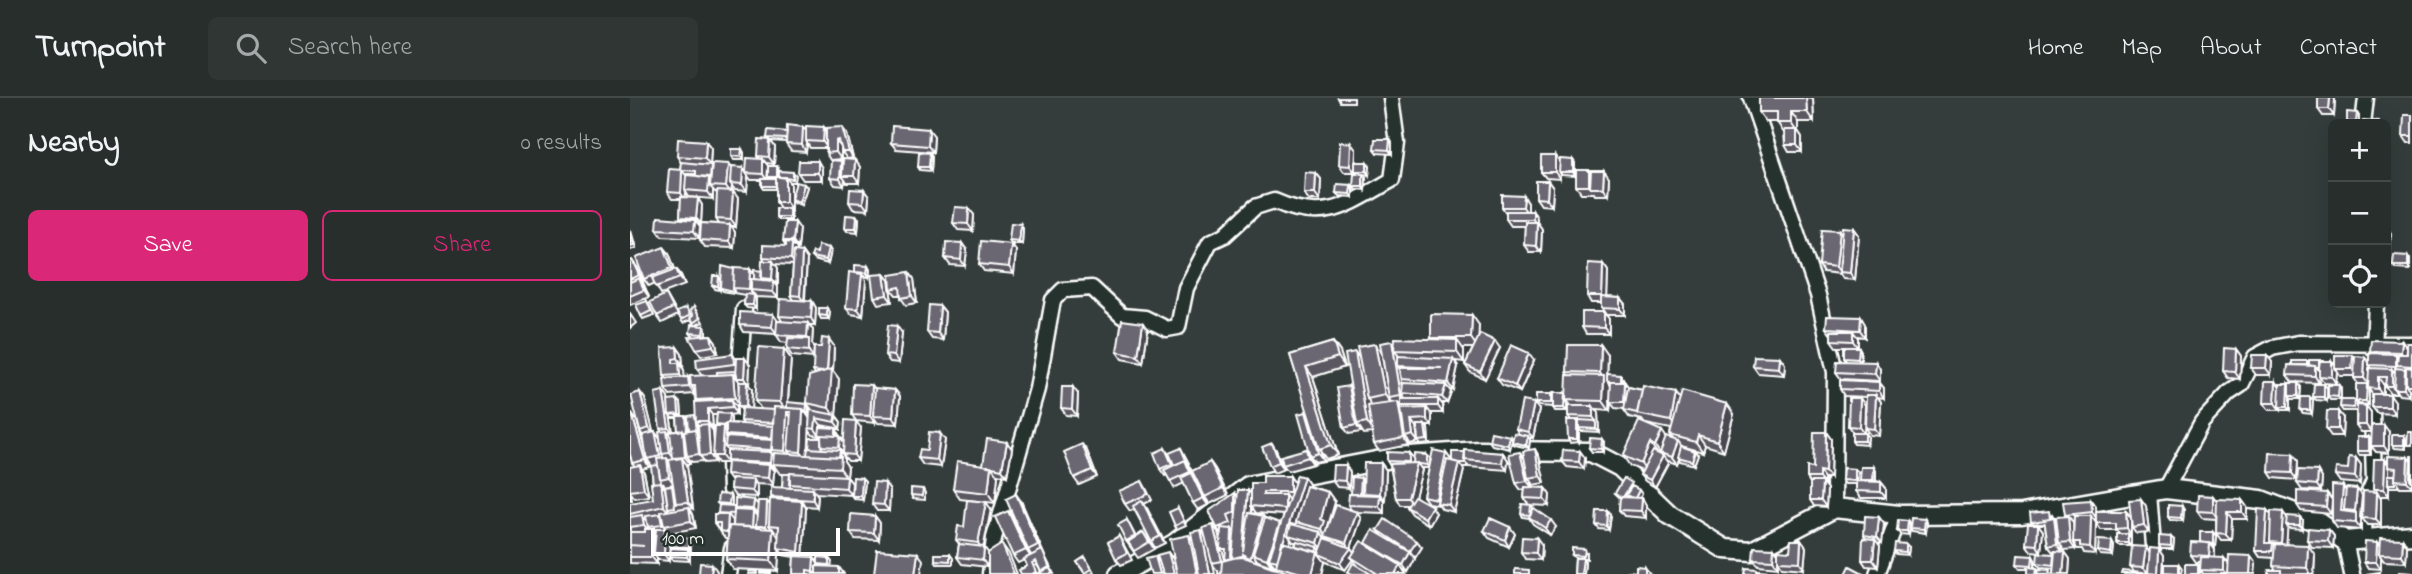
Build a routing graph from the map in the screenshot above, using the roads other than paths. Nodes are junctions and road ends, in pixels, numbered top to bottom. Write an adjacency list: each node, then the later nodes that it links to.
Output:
1 (1391, 98): 16 (street)
2 (1751, 98): 10 (street)
3 (2366, 98): 4 (street)
4 (2364, 119)
5 (2376, 308): 7 (street)
6 (744, 309): 15 (street)
7 (2375, 342): 8 (street); 9 (street); 13 (street)
8 (2412, 344)
9 (2158, 491): 11 (street); 14 (street); 19 (street)
10 (1834, 508): 11 (street); 17 (street)
11 (1899, 515): 18 (street)
12 (2412, 535): 13 (street)
13 (2364, 537): 14 (street)
14 (2345, 541): 20 (street)
15 (728, 574)
16 (990, 574)
17 (1119, 574)
18 (1877, 574)
19 (2150, 574)
20 (2352, 574)

